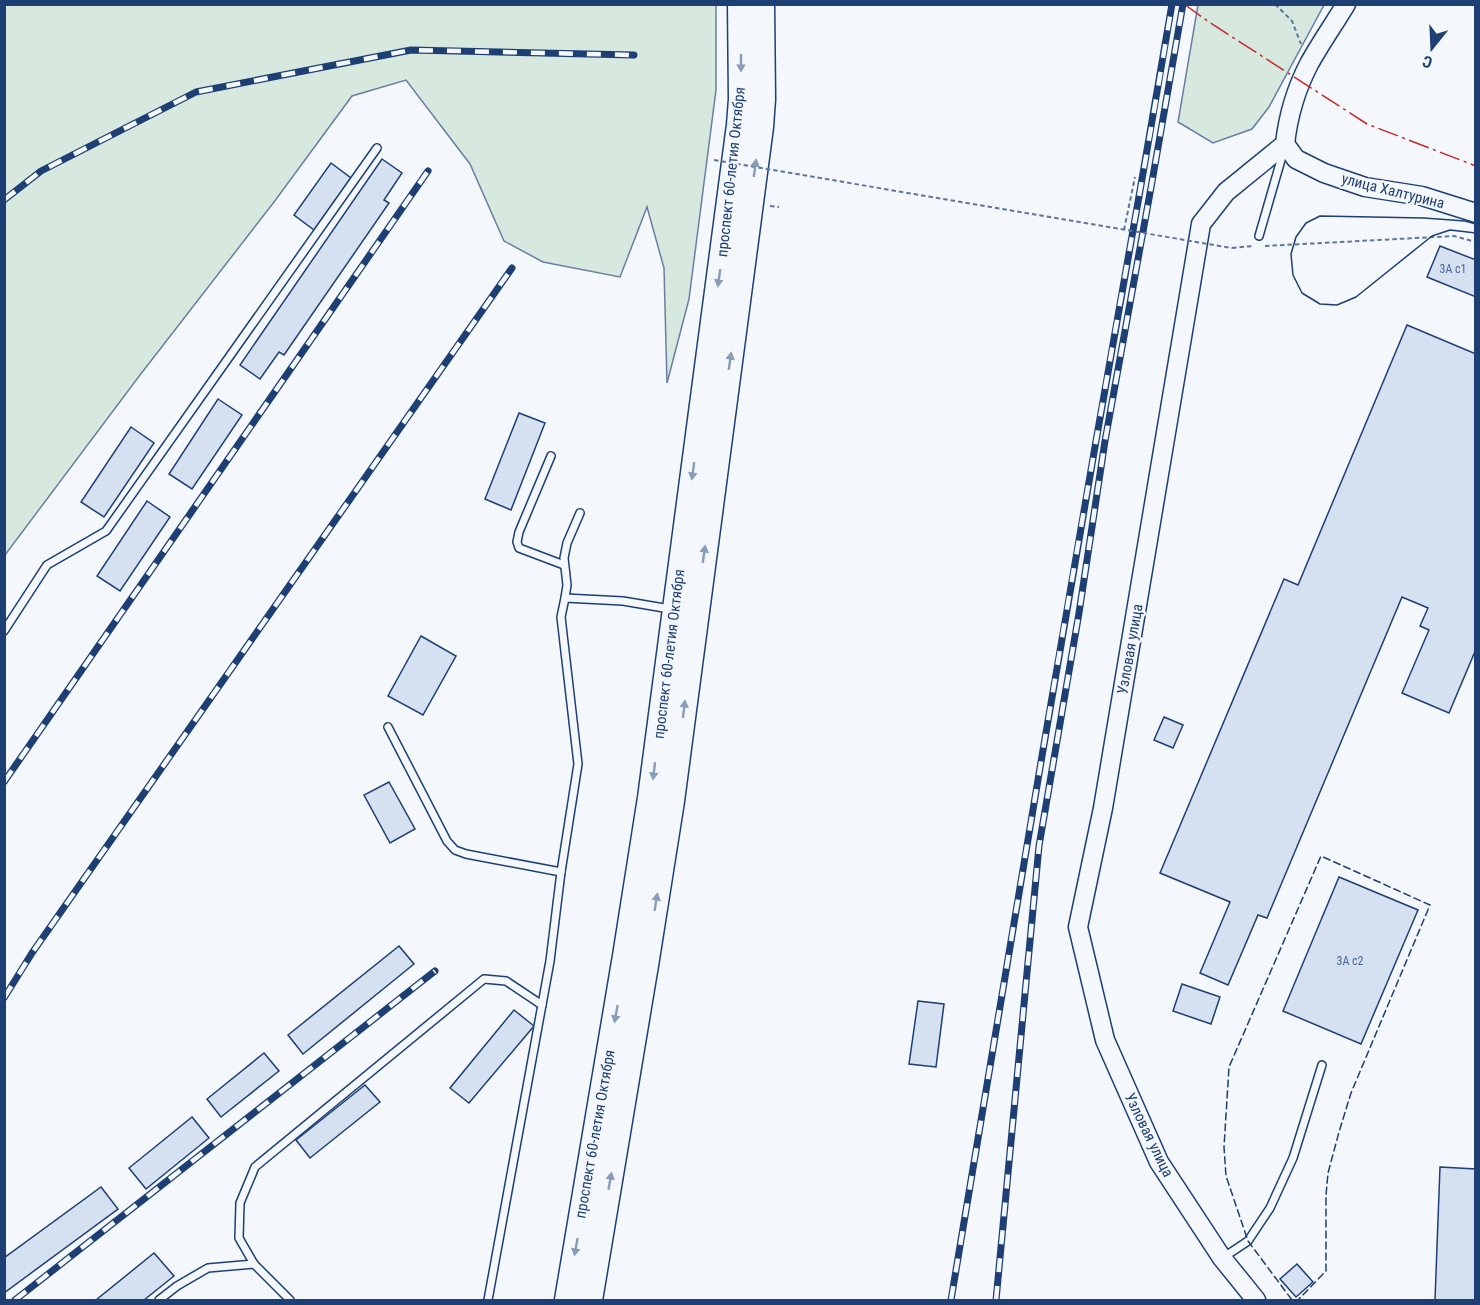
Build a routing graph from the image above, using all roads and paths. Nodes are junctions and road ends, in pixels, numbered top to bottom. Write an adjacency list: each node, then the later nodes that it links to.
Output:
1 (740, 4): 18 (highway, проспект 60-летия Октября, one-way to 18)
2 (762, 4): 18 (highway, проспект 60-летия Октября, one-way to 2)
3 (1275, 4): 5 (path)
4 (1346, 4): 5 (street)
5 (1309, 64): 6 (street)
6 (1285, 144): 10 (street, улица Халтурина); 12 (lane); 24 (street, Узловая улица)
7 (377, 148): 19 (lane)
8 (714, 160): 11 (path, bridge)
9 (1135, 177): 11 (path)
10 (1476, 213)
11 (1124, 230): 13 (path, bridge)
12 (1259, 236)
13 (1476, 242)
14 (551, 456): 16 (lane)
15 (580, 513): 16 (lane)
16 (564, 565): 17 (lane)
17 (565, 598): 18 (lane); 21 (lane)
18 (685, 611): 29 (highway, проспект 60-летия Октября, one-way to 29); 30 (highway, проспект 60-летия Октября, one-way to 18)
19 (4, 631)
20 (388, 727): 21 (lane)
21 (561, 872): 22 (lane)
22 (542, 1005): 25 (lane); 28 (lane)
23 (1322, 1065): 24 (lane)
24 (1222, 1258): 31 (street, Узловая улица)
25 (254, 1264): 26 (lane); 27 (lane)
26 (159, 1300)
27 (290, 1300)
28 (488, 1300)
29 (567, 1300)
30 (590, 1300)
31 (1256, 1300)

